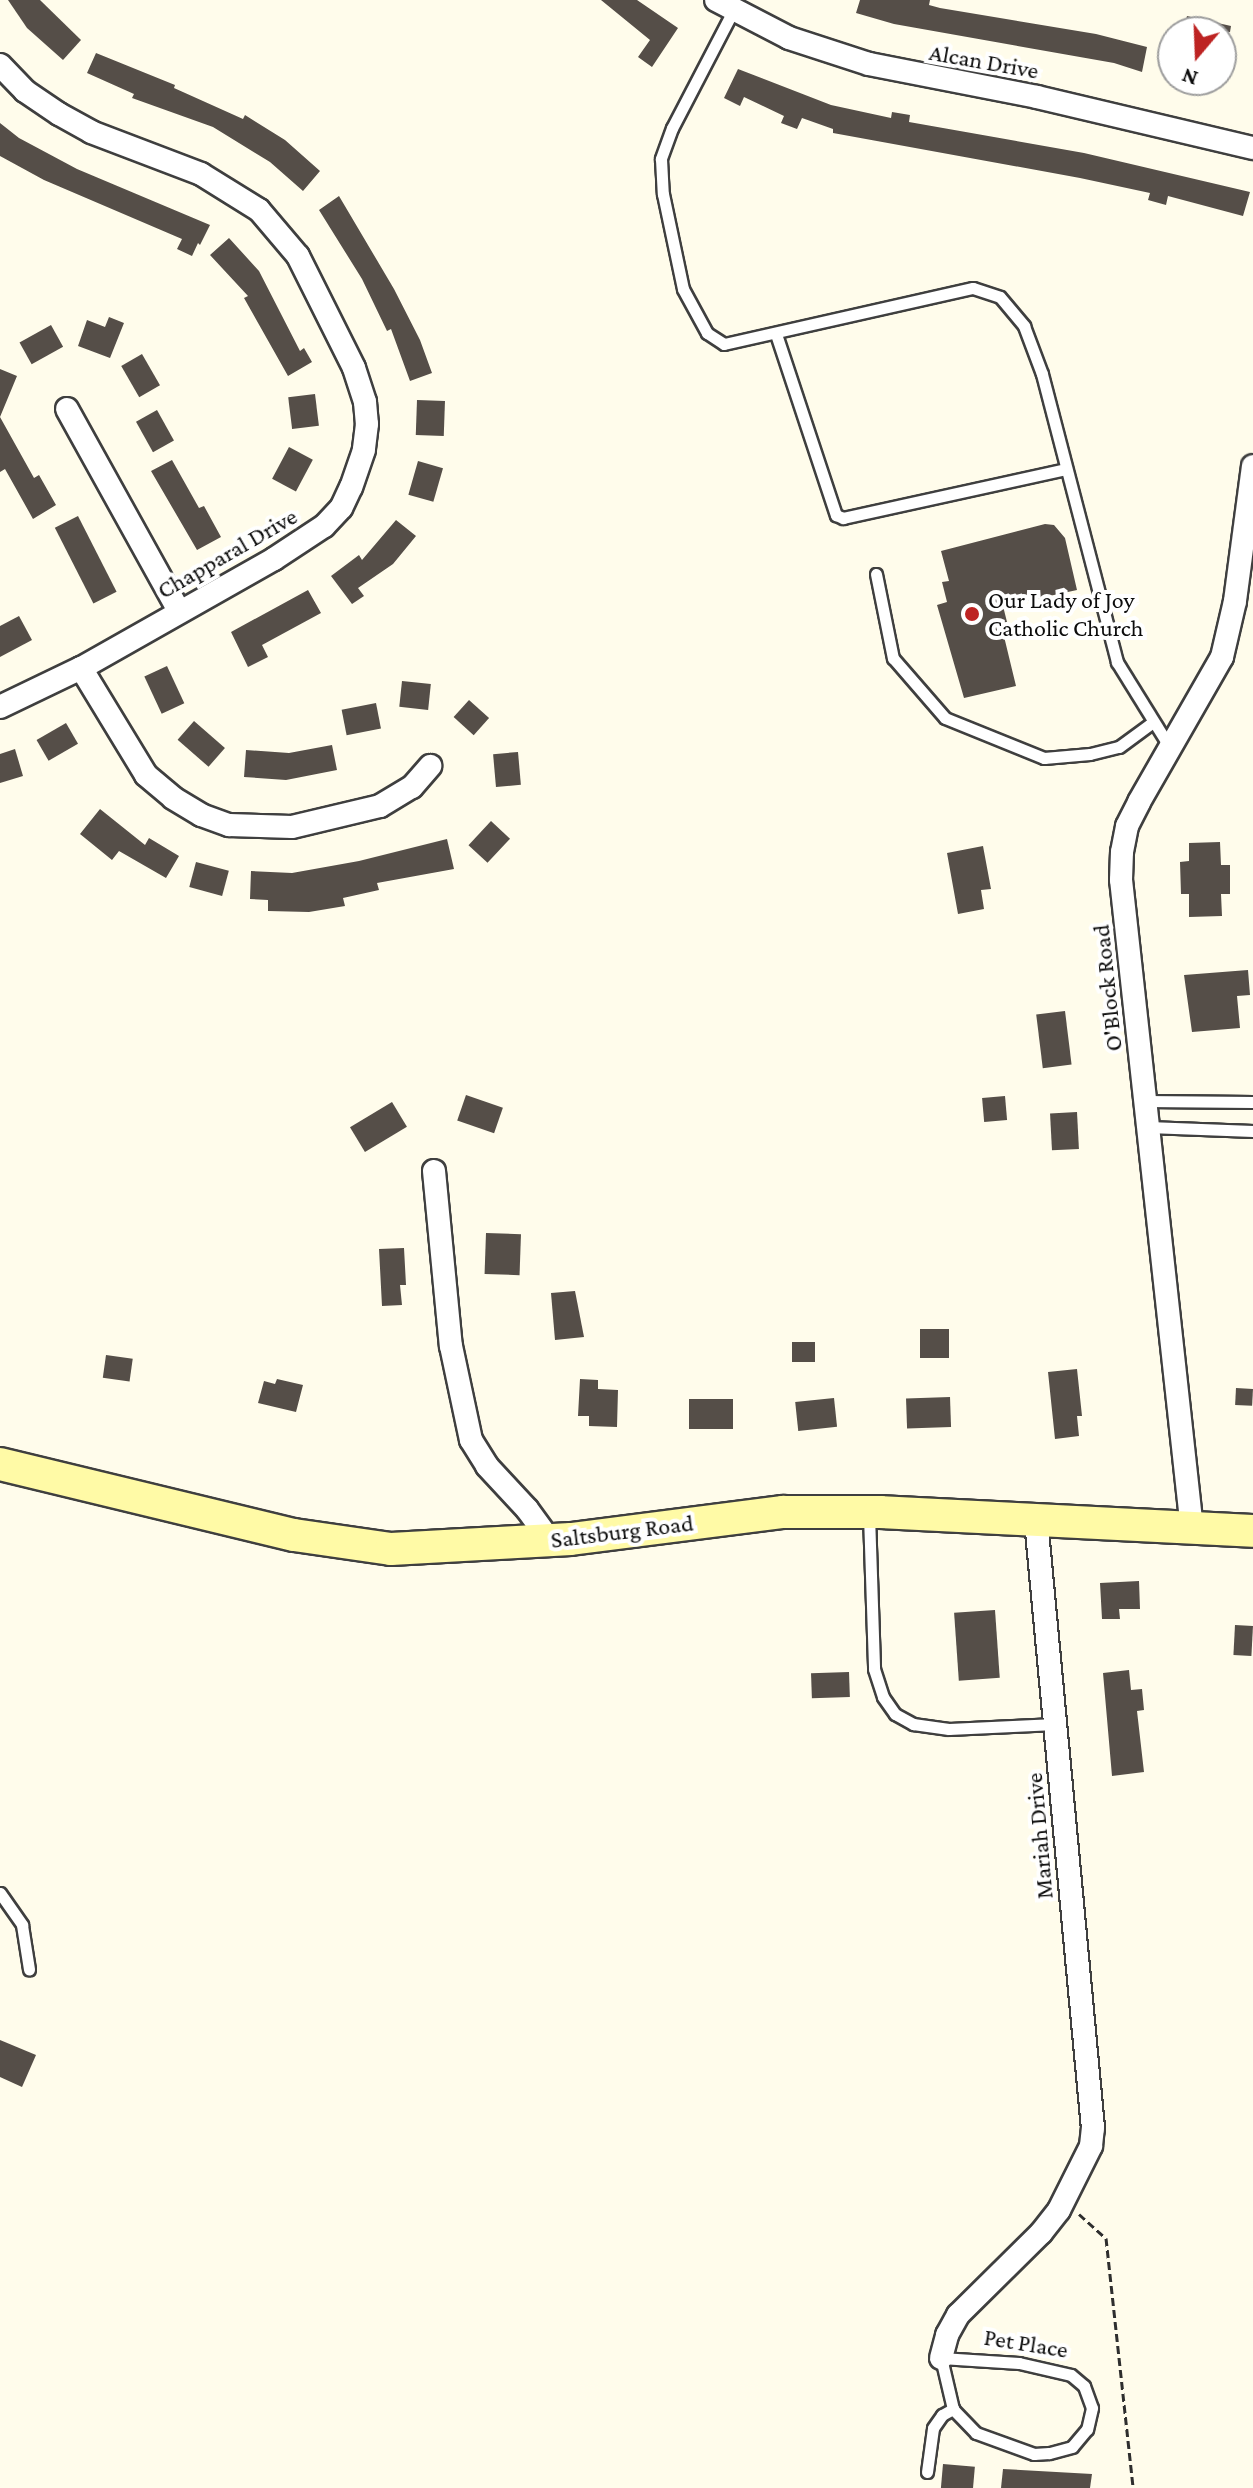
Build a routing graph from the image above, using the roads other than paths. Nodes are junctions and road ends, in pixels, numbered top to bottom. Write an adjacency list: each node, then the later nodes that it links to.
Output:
1 (724, 5): 3 (street, Alcan Drive); 4 (lane)
2 (0, 65): 9 (street, Chapparal Drive)
3 (1253, 148)
4 (776, 334): 7 (lane); 7 (lane)
5 (67, 409): 9 (street)
6 (1253, 466): 13 (street, O'Block Road)
7 (1066, 469): 12 (lane)
8 (876, 574): 12 (lane)
9 (179, 611): 10 (street, Chapparal Drive)
10 (81, 668): 11 (street, Chapparal Drive); 14 (street)
11 (0, 707)
12 (1153, 722): 13 (lane)
13 (1169, 746): 15 (street, O'Block Road)
14 (430, 766)
15 (1145, 1101): 16 (lane); 17 (street, O'Block Road)
16 (1253, 1102)
17 (1148, 1127): 18 (lane); 23 (street, O'Block Road)
18 (1253, 1131)
19 (434, 1171): 25 (street)
20 (0, 1464): 25 (main road, Saltsburg Road)
21 (869, 1511): 22 (main road, Saltsburg Road); 25 (main road, Saltsburg Road); 26 (lane)
22 (1036, 1521): 23 (main road, Saltsburg Road); 26 (street, Mariah Drive)
23 (1192, 1529): 24 (main road, Saltsburg Road)
24 (1253, 1531)
25 (550, 1541)
26 (1055, 1724): 29 (street, Mariah Drive)
27 (0, 1893): 28 (lane)
28 (29, 1969)
29 (1091, 2146): 30 (street, Pet Place)
30 (941, 2358): 31 (lane); 31 (lane, Pet Place)
31 (953, 2409): 32 (lane)
32 (927, 2472)

